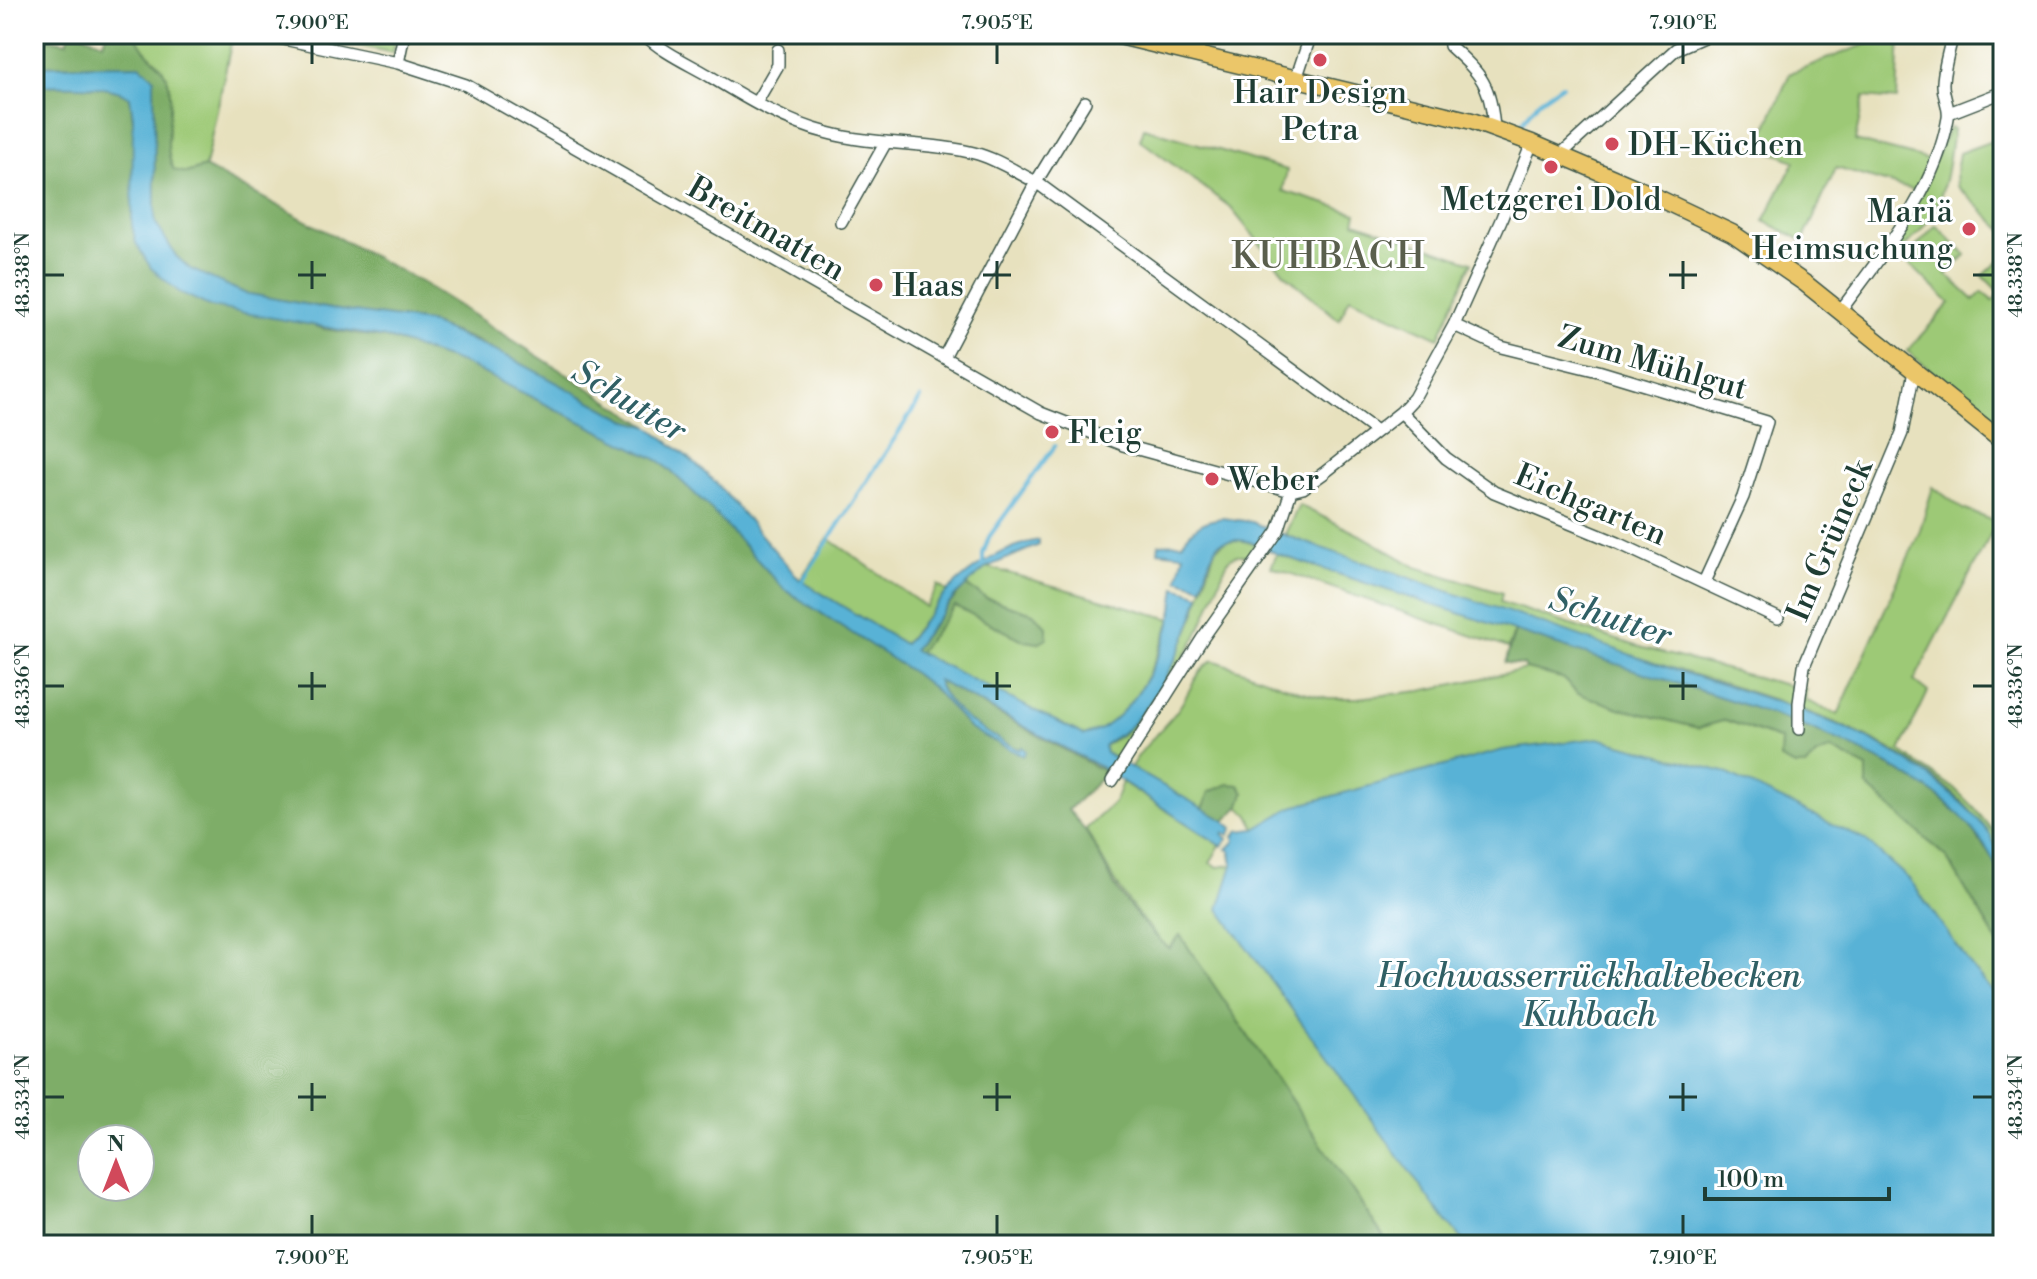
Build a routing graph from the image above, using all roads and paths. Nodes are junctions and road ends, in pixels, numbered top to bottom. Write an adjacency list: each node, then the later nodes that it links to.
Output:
1 (260, 34): 10 (street, Breitmatten)
2 (404, 34): 10 (street)
3 (644, 34): 14 (street)
4 (1111, 34): 11 (main road)
5 (1311, 34): 11 (street)
6 (1449, 34): 16 (street)
7 (1710, 34): 19 (street)
8 (1953, 34): 15 (street)
9 (778, 50): 14 (street)
10 (398, 63): 24 (street, Breitmatten)
11 (1296, 79): 16 (main road)
12 (2003, 92): 15 (street)
13 (1085, 102): 20 (street)
14 (756, 103): 17 (street)
15 (1949, 113): 22 (street)
16 (1494, 129): 18 (main road)
17 (886, 142): 20 (street); 21 (street)
18 (1532, 143): 19 (main road); 23 (street)
19 (1560, 155): 22 (main road)
20 (1036, 182): 24 (street); 27 (street)
21 (841, 222)
22 (1841, 310): 25 (main road)
23 (1454, 325): 26 (street); 30 (street, Zum Mühlgut)
24 (944, 357): 29 (street, Breitmatten)
25 (1914, 371): 28 (main road); 32 (street, Im Grüneck)
26 (1401, 412): 27 (street); 30 (street, Eichgarten)
27 (1376, 431): 29 (street)
28 (2003, 442)
29 (1291, 491): 33 (street)
30 (1704, 582): 31 (street, Eichgarten)
31 (1778, 618)
32 (1799, 729)
33 (1112, 781)

